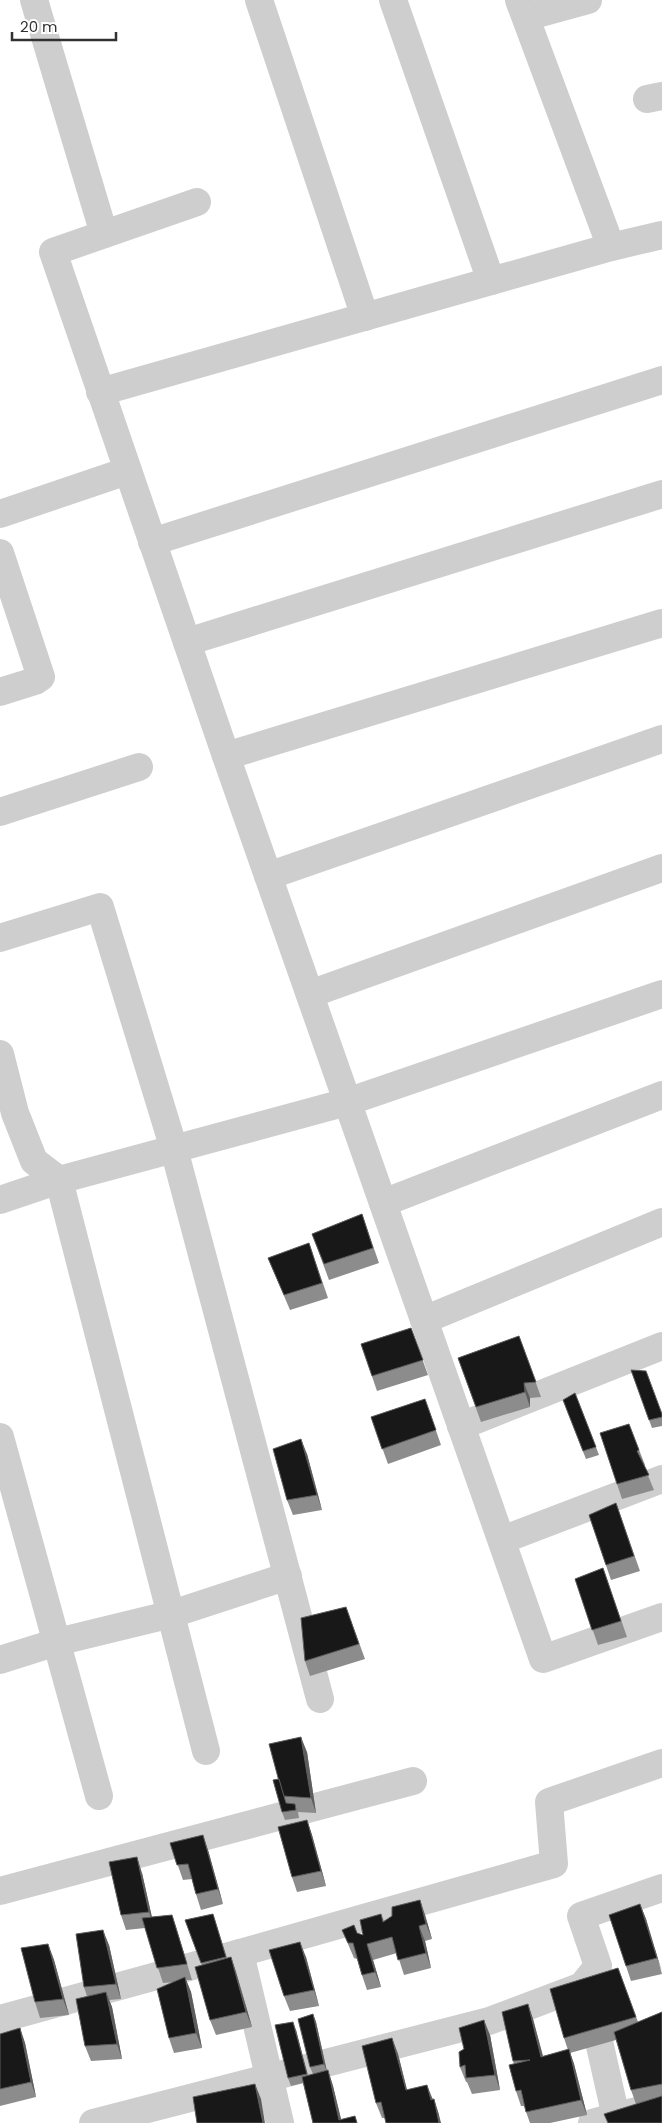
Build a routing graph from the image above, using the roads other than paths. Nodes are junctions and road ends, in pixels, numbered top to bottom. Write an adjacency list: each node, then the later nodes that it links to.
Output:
1 (34, 0): 7 (street)
2 (259, 0): 11 (street)
3 (393, 0): 10 (street)
4 (588, 0): 5 (street)
5 (522, 8): 9 (street)
6 (197, 202): 7 (street)
7 (104, 234): 13 (street)
8 (662, 235): 9 (street)
9 (611, 247): 10 (street)
10 (491, 281): 11 (street)
11 (365, 317): 13 (street)
12 (662, 380): 17 (street)
13 (100, 392): 14 (street)
14 (127, 471): 16 (street); 17 (street)
15 (662, 494): 20 (street)
16 (0, 514)
17 (152, 542): 20 (street)
18 (0, 553): 21 (street)
19 (662, 623): 23 (street)
20 (187, 642): 23 (street)
21 (0, 692)
22 (662, 739): 27 (street)
23 (226, 756): 27 (street)
24 (138, 767): 25 (street)
25 (0, 812)
26 (662, 868): 29 (street)
27 (268, 876): 29 (street)
28 (0, 938): 34 (street)
29 (310, 994): 33 (street)
30 (662, 994): 33 (street)
31 (0, 1054): 35 (street)
32 (662, 1095): 37 (street)
33 (348, 1102): 34 (street); 37 (street)
34 (174, 1149): 35 (street); 45 (street)
35 (59, 1180): 36 (street); 46 (street)
36 (0, 1200)
37 (383, 1203): 39 (street)
38 (662, 1222): 39 (street)
39 (424, 1320): 41 (street)
40 (662, 1346): 41 (street)
41 (461, 1426): 44 (street)
42 (0, 1437): 48 (street)
43 (662, 1479): 44 (street)
44 (502, 1540): 47 (street)
45 (288, 1576): 46 (street); 50 (street)
46 (172, 1614): 48 (street); 51 (street)
47 (662, 1617)
48 (57, 1642): 49 (street); 54 (street)
49 (0, 1660)
50 (320, 1699)
51 (206, 1751)
52 (662, 1763): 57 (street)
53 (413, 1781): 56 (street)
54 (100, 1796)
55 (662, 1888): 58 (street)
56 (0, 1891)
57 (240, 1954): 59 (street); 62 (street)
58 (582, 1986): 61 (street); 62 (street)
59 (0, 2019)
60 (626, 2028): 61 (street)
61 (598, 2037): 64 (street)
62 (270, 2079): 65 (street); 66 (street)
63 (662, 2104): 64 (street)
64 (604, 2120)
65 (93, 2123)
66 (280, 2123)

